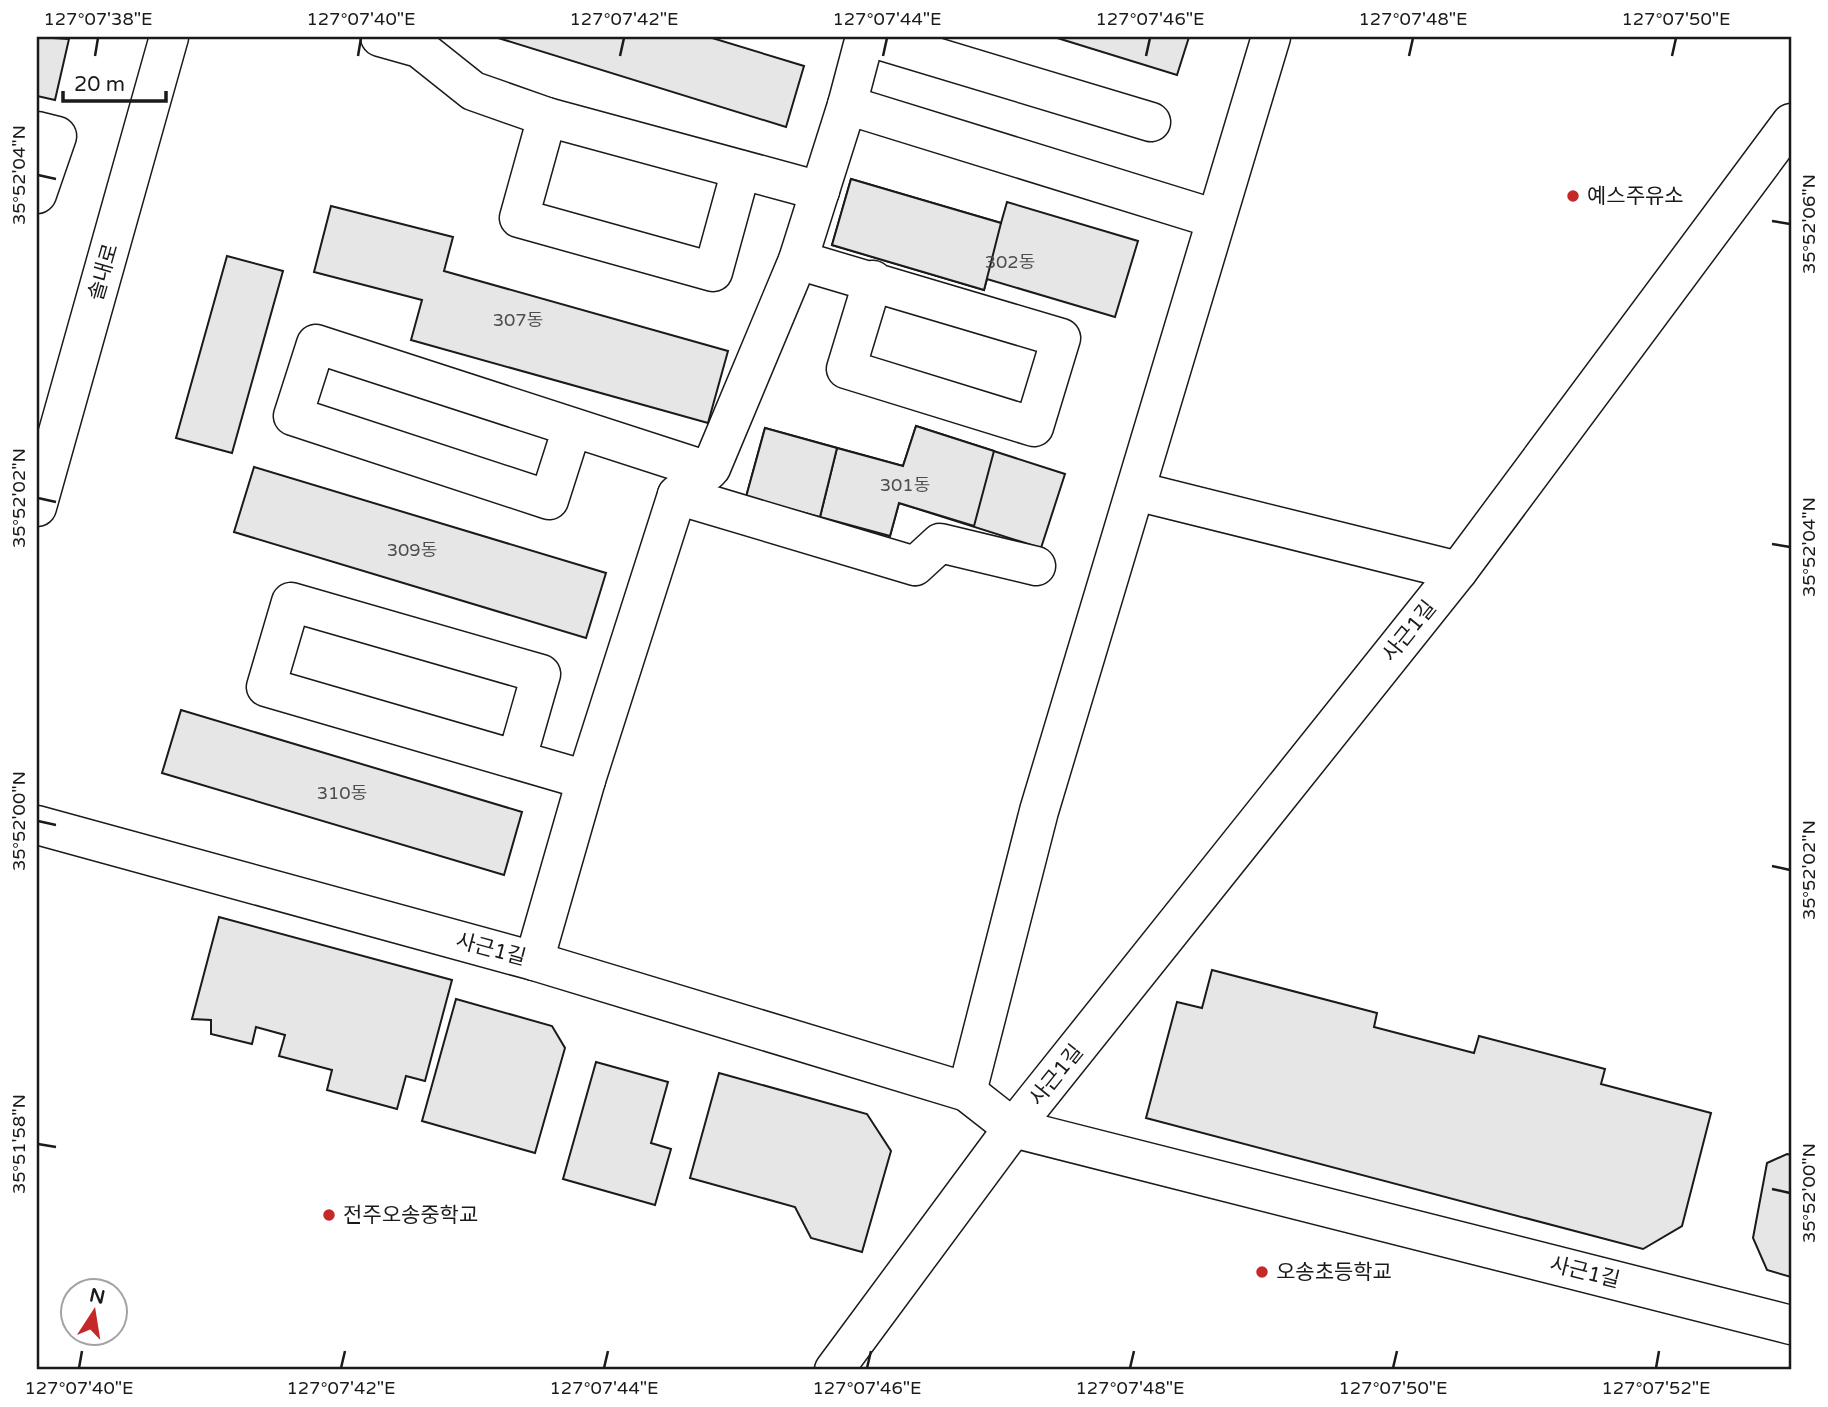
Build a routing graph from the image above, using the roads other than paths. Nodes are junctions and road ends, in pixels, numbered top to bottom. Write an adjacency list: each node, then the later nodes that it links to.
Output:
1 (169, 37): 20 (street, 솔내로)
2 (380, 37): 6 (street)
3 (867, 37): 5 (street); 7 (street)
4 (1271, 37): 13 (street)
5 (847, 105): 11 (street); 13 (street)
6 (547, 117): 10 (street); 10 (street)
7 (1151, 122)
8 (1791, 123): 22 (street, 사근1길)
9 (37, 131): 12 (street)
10 (741, 170): 11 (street)
11 (820, 191): 14 (street)
12 (37, 194)
13 (1216, 219): 18 (street)
14 (798, 260): 15 (street); 17 (street)
15 (873, 280): 15 (street)
16 (572, 428): 16 (street); 17 (street)
17 (708, 471): 19 (street)
18 (1136, 491): 22 (street); 27 (street)
19 (677, 495): 21 (street); 24 (street)
20 (37, 507)
21 (1036, 566)
22 (1458, 571): 28 (street, 사근1길)
23 (517, 758): 23 (street); 24 (street)
24 (586, 780): 26 (street)
25 (37, 825): 26 (street, 사근1길)
26 (534, 961): 27 (street, 사근1길)
27 (967, 1092): 28 (street, 사근1길)
28 (1013, 1128): 29 (street, 사근1길); 30 (street, 사근1길)
29 (1791, 1325)
30 (834, 1370)

